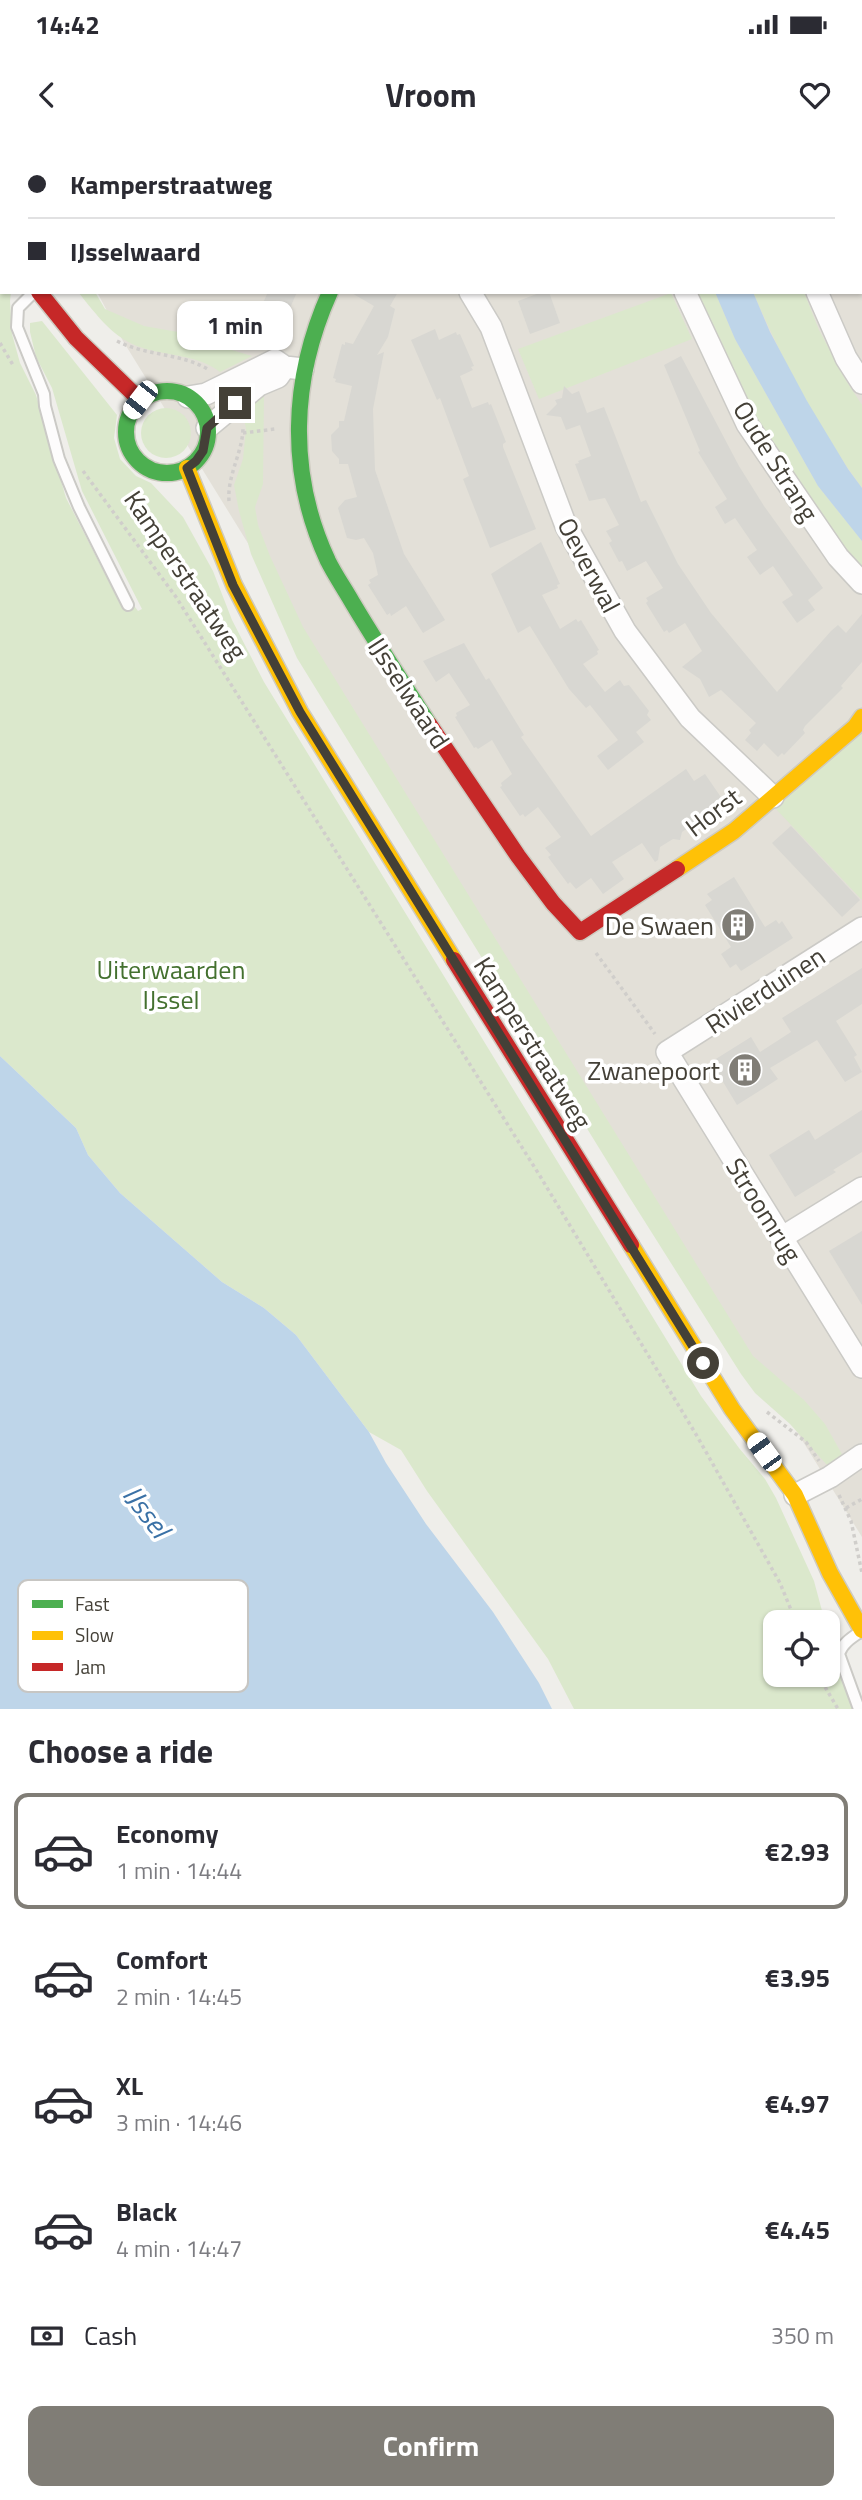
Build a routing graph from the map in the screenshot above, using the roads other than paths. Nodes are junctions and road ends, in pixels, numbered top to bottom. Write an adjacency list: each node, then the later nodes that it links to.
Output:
1 (34, 294): 14 (lane, Kamperstraatweg)
2 (38, 294): 10 (main road, Kamperstraatweg)
3 (329, 294): 7 (main road, IJsselwaard)
4 (471, 294): 16 (street, Oeverwal)
5 (686, 294): 13 (street, Oude Strang)
6 (818, 294): 8 (street)
7 (294, 368): 9 (street); 11 (street); 18 (main road, IJsselwaard)
8 (862, 383)
9 (188, 397): 10 (main road); 11 (main road)
10 (140, 400): 12 (main road)
11 (207, 428): 12 (main road)
12 (187, 468): 24 (main road, Kamperstraatweg)
13 (862, 583)
14 (128, 605)
15 (862, 717): 16 (main road, Horst)
16 (773, 797): 18 (main road, Horst)
17 (862, 928): 19 (street, Rivierduinen)
18 (580, 932)
19 (667, 1052): 21 (street, Stroomrug)
20 (862, 1188): 21 (street)
21 (781, 1238): 22 (street, Stroomrug)
22 (862, 1367)
23 (862, 1455): 24 (street)
24 (795, 1495): 25 (main road, Kamperstraatweg)
25 (862, 1630): 26 (lane, Kamperstraatweg)
26 (859, 1709)

